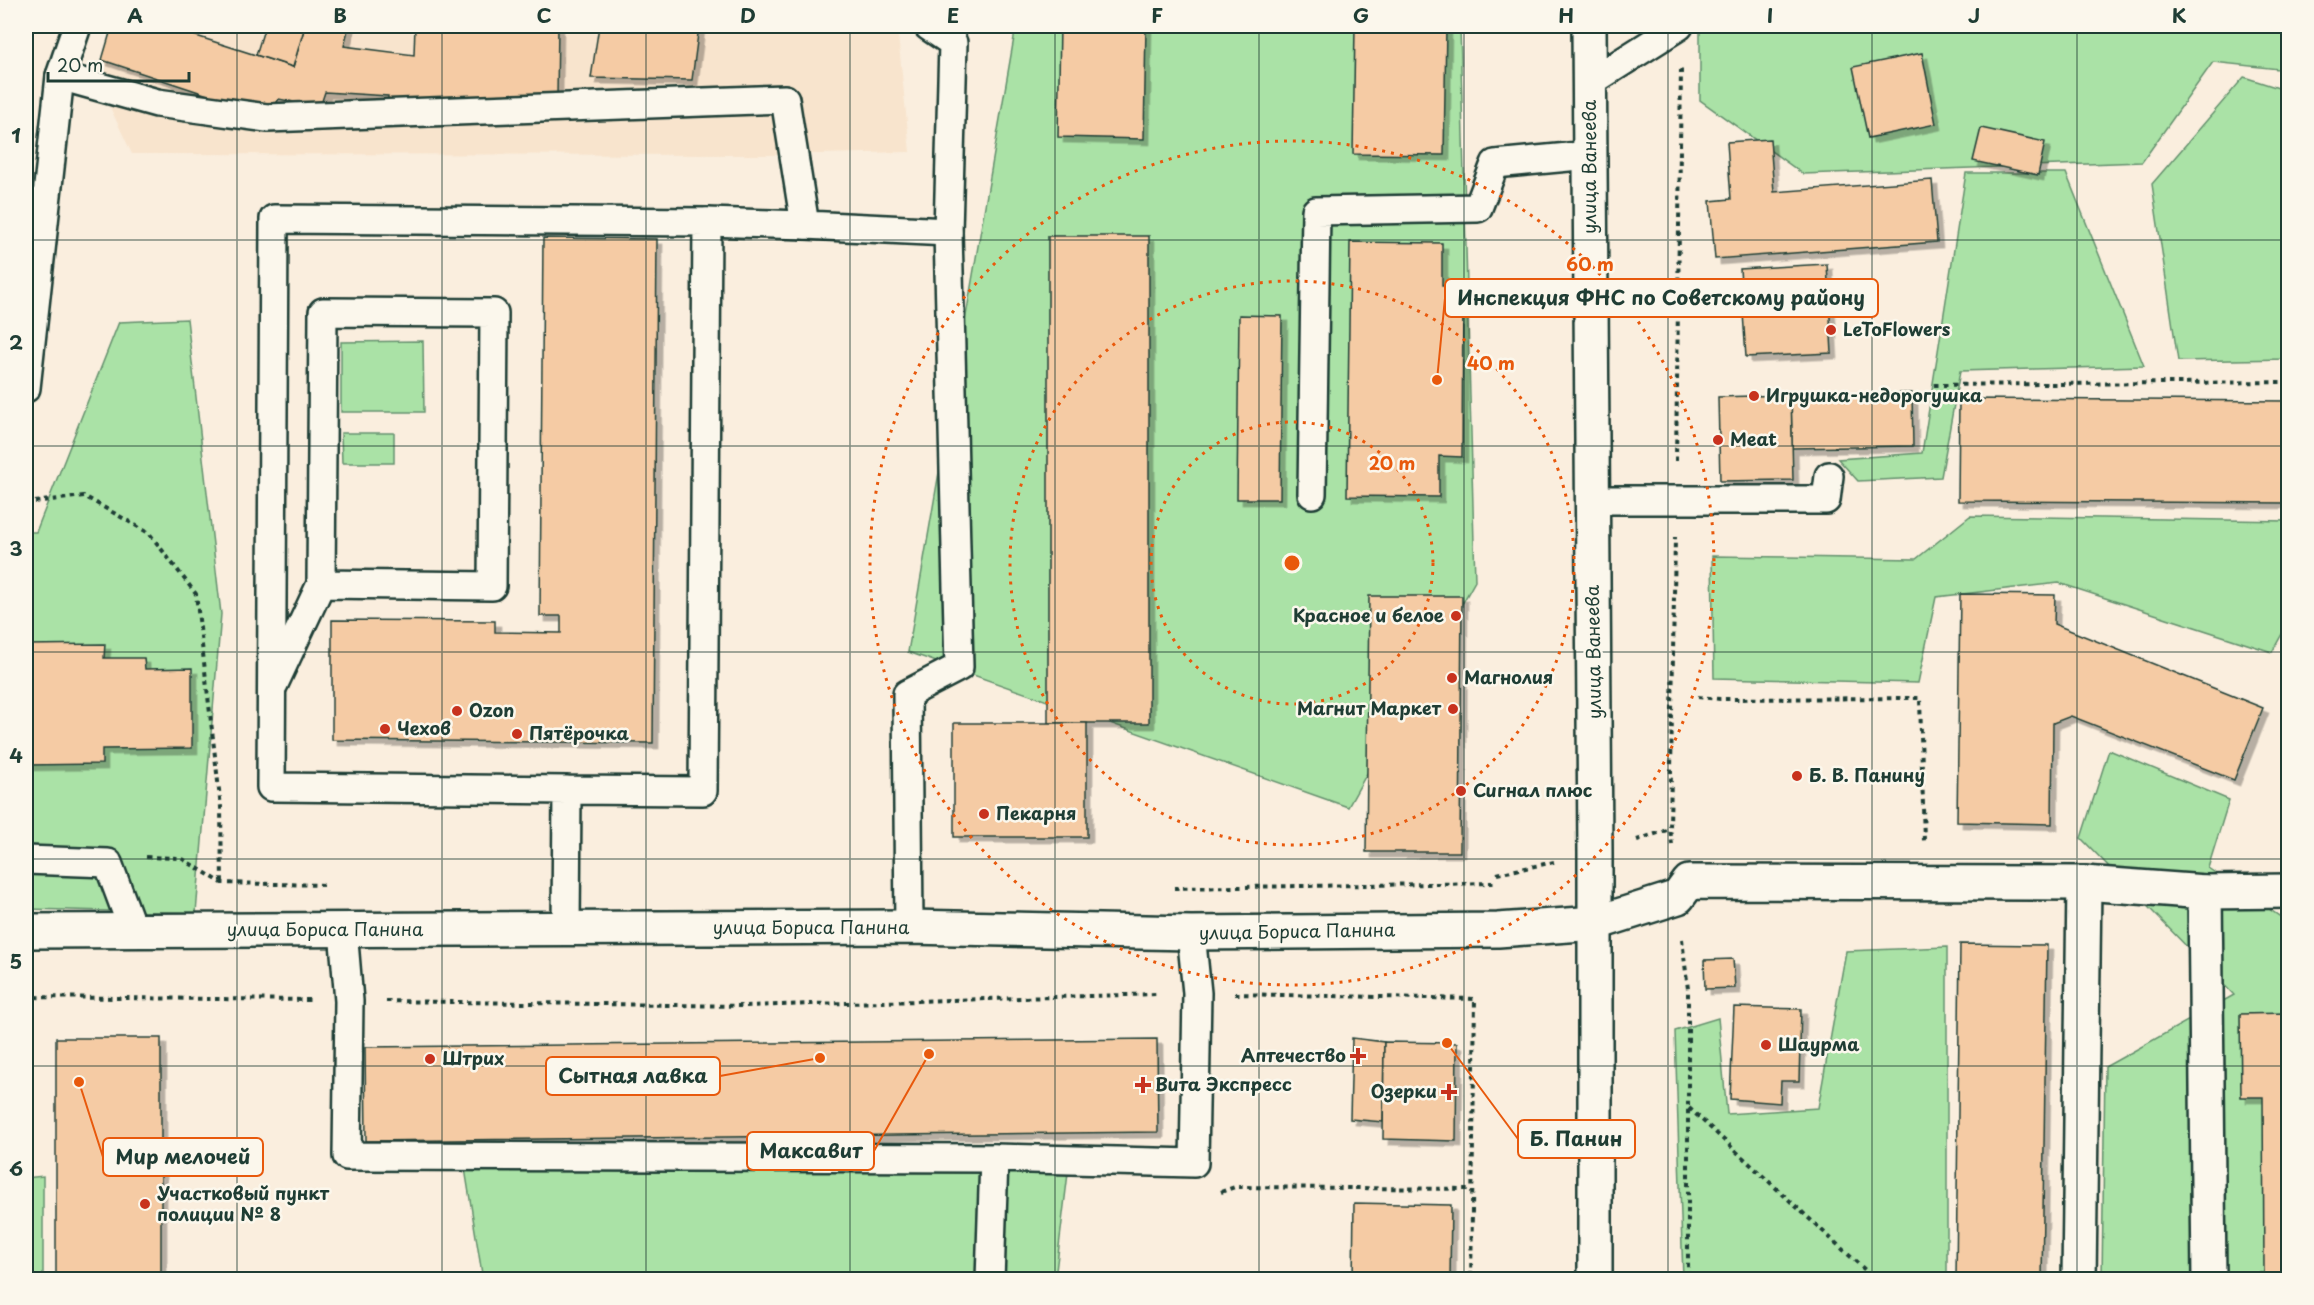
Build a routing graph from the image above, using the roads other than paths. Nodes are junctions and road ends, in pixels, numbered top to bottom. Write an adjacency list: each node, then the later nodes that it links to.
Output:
1 (77, 26): 6 (lane)
2 (928, 26): 5 (lane)
3 (1589, 26): 7 (street, улица Ванеева)
4 (1679, 26): 7 (lane)
5 (954, 34): 11 (lane)
6 (60, 76): 10 (lane); 12 (lane)
7 (1589, 83): 8 (street, улица Ванеева)
8 (1590, 155): 14 (lane); 15 (street, улица Ванеева)
9 (707, 222): 10 (lane); 17 (lane); 18 (lane)
10 (805, 225): 11 (lane)
11 (948, 231): 24 (lane)
12 (26, 387)
13 (1829, 476): 15 (lane)
14 (1312, 494)
15 (1592, 500): 23 (street, улица Ванеева)
16 (321, 584): 16 (lane); 17 (lane)
17 (271, 690): 18 (lane)
18 (567, 790): 25 (lane)
19 (26, 860): 26 (lane)
20 (2084, 883): 22 (street); 23 (street, улица Бориса Панина); 33 (street)
21 (2289, 891): 22 (street)
22 (2205, 892): 34 (street)
23 (1596, 923): 29 (street, улица Бориса Панина); 32 (street, улица Ванеева)
24 (909, 927): 25 (street, улица Бориса Панина); 29 (street, улица Бориса Панина)
25 (566, 928): 27 (street, улица Бориса Панина)
26 (133, 930): 27 (street, улица Бориса Панина); 28 (street, улица Бориса Панина)
27 (343, 930): 30 (lane)
28 (26, 931)
29 (1191, 933): 30 (lane)
30 (994, 1158): 31 (lane)
31 (990, 1280)
32 (1595, 1280)
33 (2079, 1280)
34 (2209, 1280)

